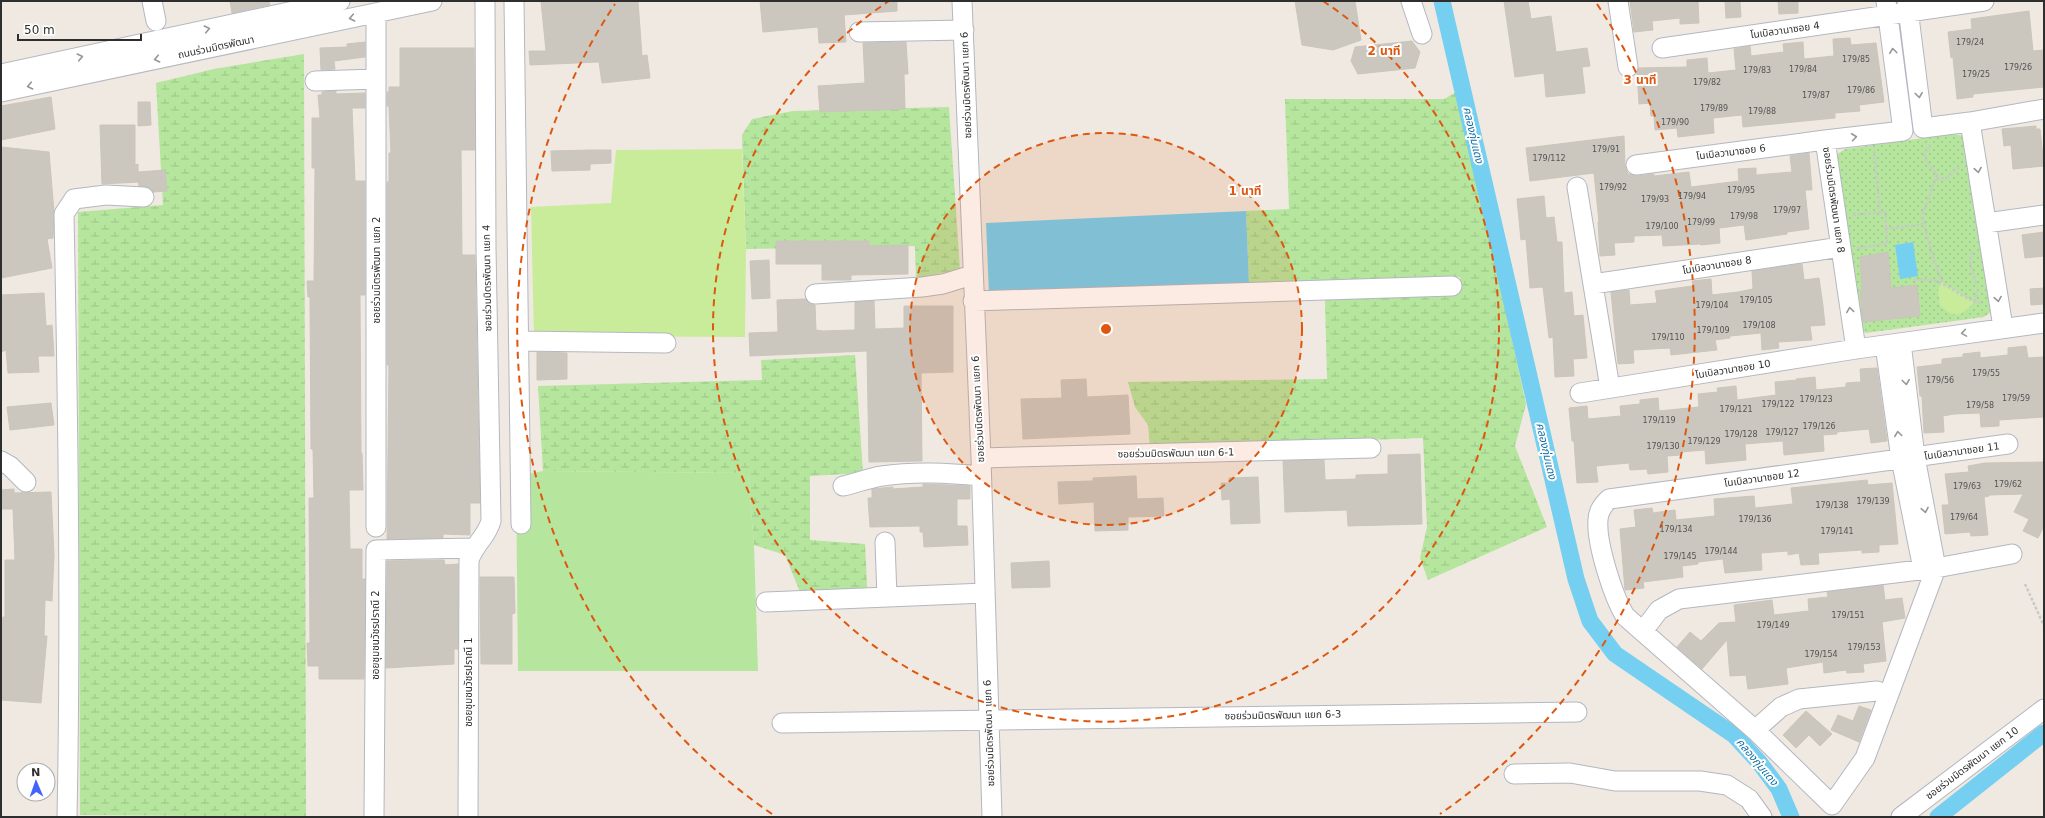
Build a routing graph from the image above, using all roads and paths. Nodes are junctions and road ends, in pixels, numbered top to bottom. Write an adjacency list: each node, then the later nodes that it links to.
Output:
1 (152, 1): 13 (street)
2 (340, 1): 19 (street, ถนนร่วมมิตรพัฒนา, one-way to 2)
3 (432, 1): 12 (street, ถนนร่วมมิตรพัฒนา)
4 (485, 1): 67 (street, ซอยร่วมมิตรพัฒนา แยก 4)
5 (514, 1): 51 (street)
6 (962, 1): 14 (street, ซอยร่วมมิตรพัฒนา แยก 6)
7 (1411, 1): 16 (street)
8 (1618, 1): 18 (street)
9 (1984, 1): 10 (street, โนเบิลวานาซอย 4)
10 (1907, 6): 11 (street, โนเบิลวานาซอย 4); 25 (street, one-way to 25)
11 (1887, 8): 17 (street, โนเบิลวานาซอย 4); 26 (street, one-way to 11)
12 (376, 13): 20 (street, ซอยร่วมมิตรพัฒนา แยก 2); 22 (street, ถนนร่วมมิตรพัฒนา, one-way to 22)
13 (156, 21)
14 (964, 30): 15 (street); 41 (street, ซอยร่วมมิตรพัฒนา แยก 6)
15 (859, 32)
16 (1422, 34)
17 (1662, 48)
18 (1628, 67)
19 (1, 74)
20 (376, 79): 21 (street); 65 (street, ซอยร่วมมิตรพัฒนา แยก 2)
21 (315, 81)
22 (1, 92)
23 (2044, 109): 24 (street)
24 (1970, 122): 25 (street); 29 (street)
25 (1932, 127): 26 (street, ซอยร่วมมิตรพัฒนา แยก 8); 31 (path)
26 (1903, 130): 27 (street, ซอยร่วมมิตรพัฒนา แยก 8)
27 (1872, 134): 28 (street, ซอยร่วมมิตรพัฒนา แยก 8, one-way to 27); 34 (path)
28 (1826, 140): 30 (street, โนเบิลวานาซอย 6); 36 (street, ซอยร่วมมิตรพัฒนา แยก 8)
29 (1977, 161): 31 (path); 37 (street, one-way to 37)
30 (1636, 165)
31 (1936, 179): 38 (path)
32 (1577, 187): 44 (street)
33 (144, 197): 83 (street)
34 (1880, 213): 36 (path); 39 (path)
35 (2044, 215): 37 (street)
36 (1837, 217): 40 (street, ซอยร่วมมิตรพัฒนา แยก 8)
37 (1986, 223): 48 (street, one-way to 48)
38 (1924, 224): 39 (path); 43 (path)
39 (1886, 229): 40 (path)
40 (1842, 248): 44 (street, โนเบิลวานาซอย 8); 54 (street, ซอยร่วมมิตรพัฒนา แยก 8, one-way to 40)
41 (972, 275): 46 (street); 47 (street, ซอยร่วมมิตรพัฒนา แยก 6)
42 (1914, 280): 43 (path)
43 (1942, 282): 48 (path)
44 (1593, 284): 55 (street)
45 (1452, 286): 47 (street)
46 (815, 294)
47 (973, 301): 61 (street, ซอยร่วมมิตรพัฒนา แยก 6)
48 (1999, 302): 50 (street)
49 (2044, 322): 50 (street, โนเบิลวานาซอย 10)
50 (2003, 327): 53 (street, โนเบิลวานาซอย 10, one-way to 53)
51 (520, 341): 52 (street); 64 (street)
52 (666, 343)
53 (1893, 344): 54 (street, โนเบิลวานาซอย 10); 59 (street)
54 (1856, 349): 55 (street, โนเบิลวานาซอย 10)
55 (1610, 388): 56 (street, โนเบิลวานาซอย 10)
56 (1580, 393)
57 (2008, 444): 59 (street, โนเบิลวานาซอย 11)
58 (1371, 448): 61 (street, ซอยร่วมมิตรพัฒนา แยก 6-1)
59 (1908, 458): 69 (street); 75 (street, โนเบิลวานาซอย 12)
60 (1, 461): 62 (street)
61 (981, 467): 63 (street, ซอยร่วมมิตรพัฒนา แยก 6-1); 71 (street, ซอยร่วมมิตรพัฒนา แยก 6)
62 (26, 482)
63 (843, 486)
64 (521, 524)
65 (376, 527)
66 (885, 542): 72 (street)
67 (473, 548): 84 (street, ซอยชุมชนวัชรปราณี 2); 85 (street, ซอยชุมชนวัชรปราณี 1)
68 (2012, 554): 69 (street)
69 (1929, 568): 75 (street); 76 (street)
70 (2025, 584): 74 (path)
71 (985, 594): 72 (street); 79 (street, ซอยร่วมมิตรพัฒนา แยก 6)
72 (887, 597): 73 (street)
73 (766, 602)
74 (2044, 626)
75 (1643, 631): 81 (street)
76 (1888, 695): 81 (street); 81 (street)
77 (2044, 709): 88 (street, ซอยร่วมมิตรพัฒนา แยก 10)
78 (1577, 712): 79 (street, ซอยร่วมมิตรพัฒนา แยก 6-3)
79 (989, 721): 80 (street, ซอยร่วมมิตรพัฒนา แยก 6-3); 86 (street, ซอยร่วมมิตรพัฒนา แยก 6)
80 (782, 723)
81 (1755, 730)
82 (1514, 774): 87 (street)
83 (67, 817)
84 (374, 817)
85 (468, 817)
86 (992, 817)
87 (1762, 817)
88 (1901, 817)

